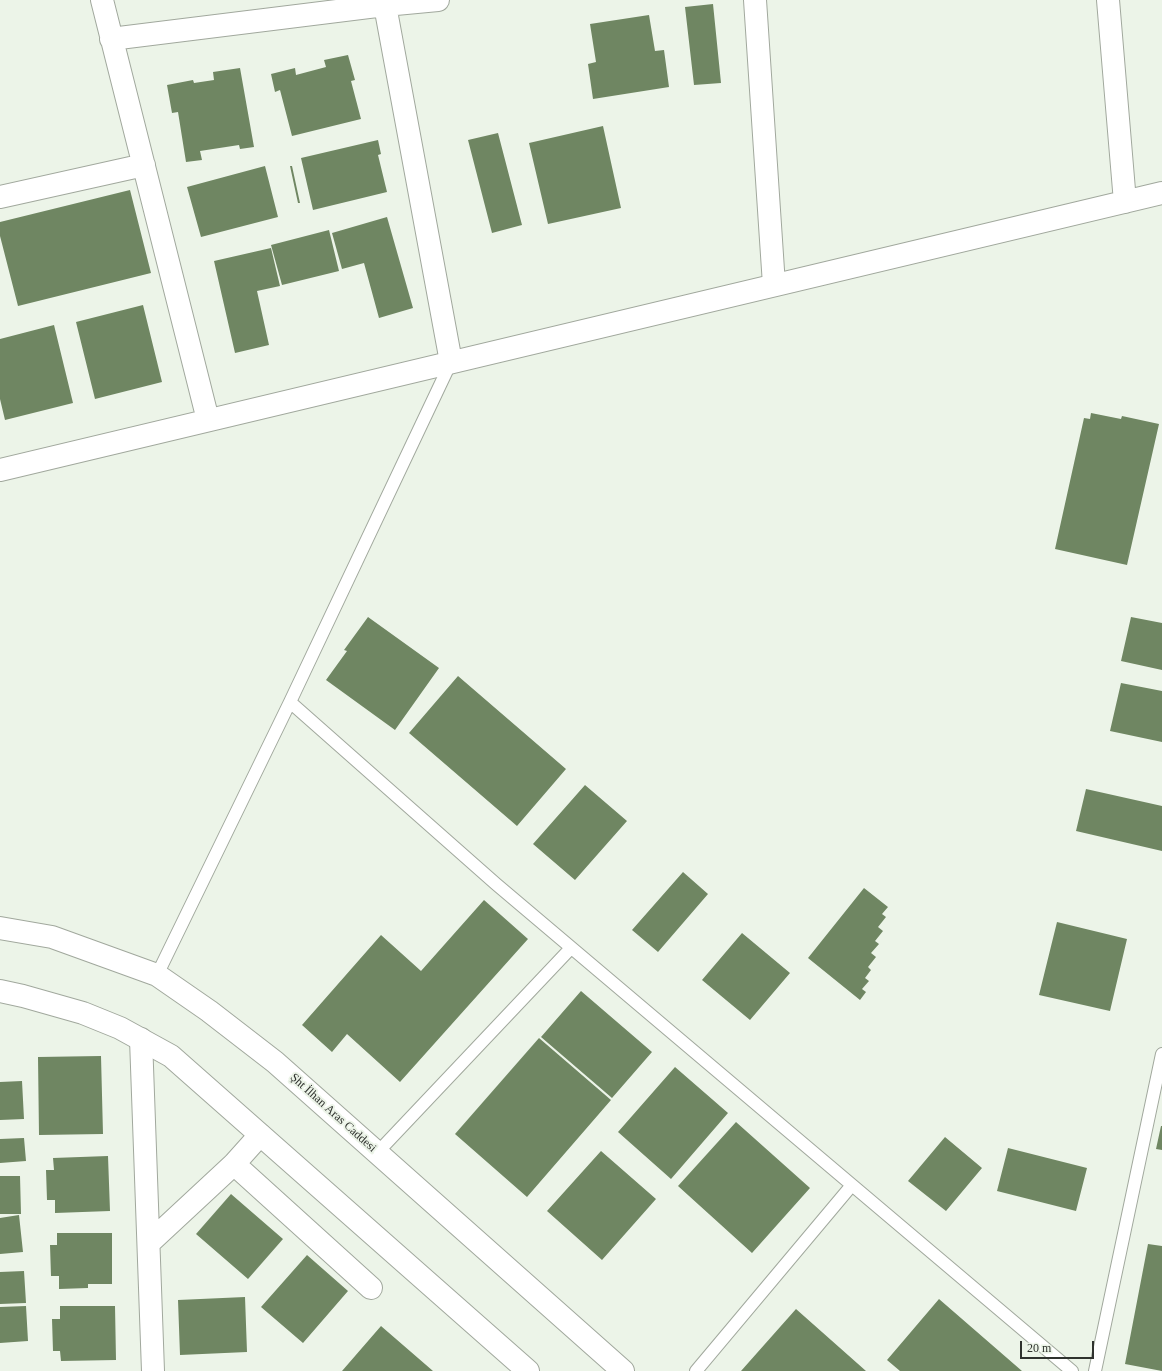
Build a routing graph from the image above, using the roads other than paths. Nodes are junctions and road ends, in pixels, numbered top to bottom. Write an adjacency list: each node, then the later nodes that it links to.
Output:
1 (102, 0): 6 (street)
2 (438, 0): 5 (street)
3 (755, 0): 11 (street)
4 (1108, 0): 10 (street)
5 (385, 2): 6 (street); 12 (street)
6 (111, 39): 7 (street)
7 (144, 165): 9 (street); 13 (street)
8 (1162, 193): 10 (street)
9 (0, 197)
10 (1125, 202): 11 (street)
11 (774, 285): 12 (street)
12 (451, 362): 13 (street); 15 (lane)
13 (208, 420): 14 (street)
14 (0, 470)
15 (290, 702): 17 (lane); 18 (lane)
16 (0, 928): 18 (street, Şht İlhan Aras Caddesi)
17 (571, 948): 23 (lane); 25 (lane)
18 (157, 975): 23 (street, Şht İlhan Aras Caddesi)
19 (0, 991): 20 (street)
20 (141, 1039): 22 (street); 26 (street)
21 (1162, 1054): 33 (lane)
22 (260, 1135): 24 (street); 29 (street)
23 (377, 1153): 30 (street, Şht İlhan Aras Caddesi)
24 (234, 1164): 26 (street); 27 (street)
25 (852, 1185): 31 (lane); 32 (lane)
26 (149, 1243): 28 (street)
27 (371, 1288)
28 (153, 1371)
29 (528, 1371)
30 (623, 1371)
31 (696, 1371)
32 (1072, 1371)
33 (1095, 1371)

